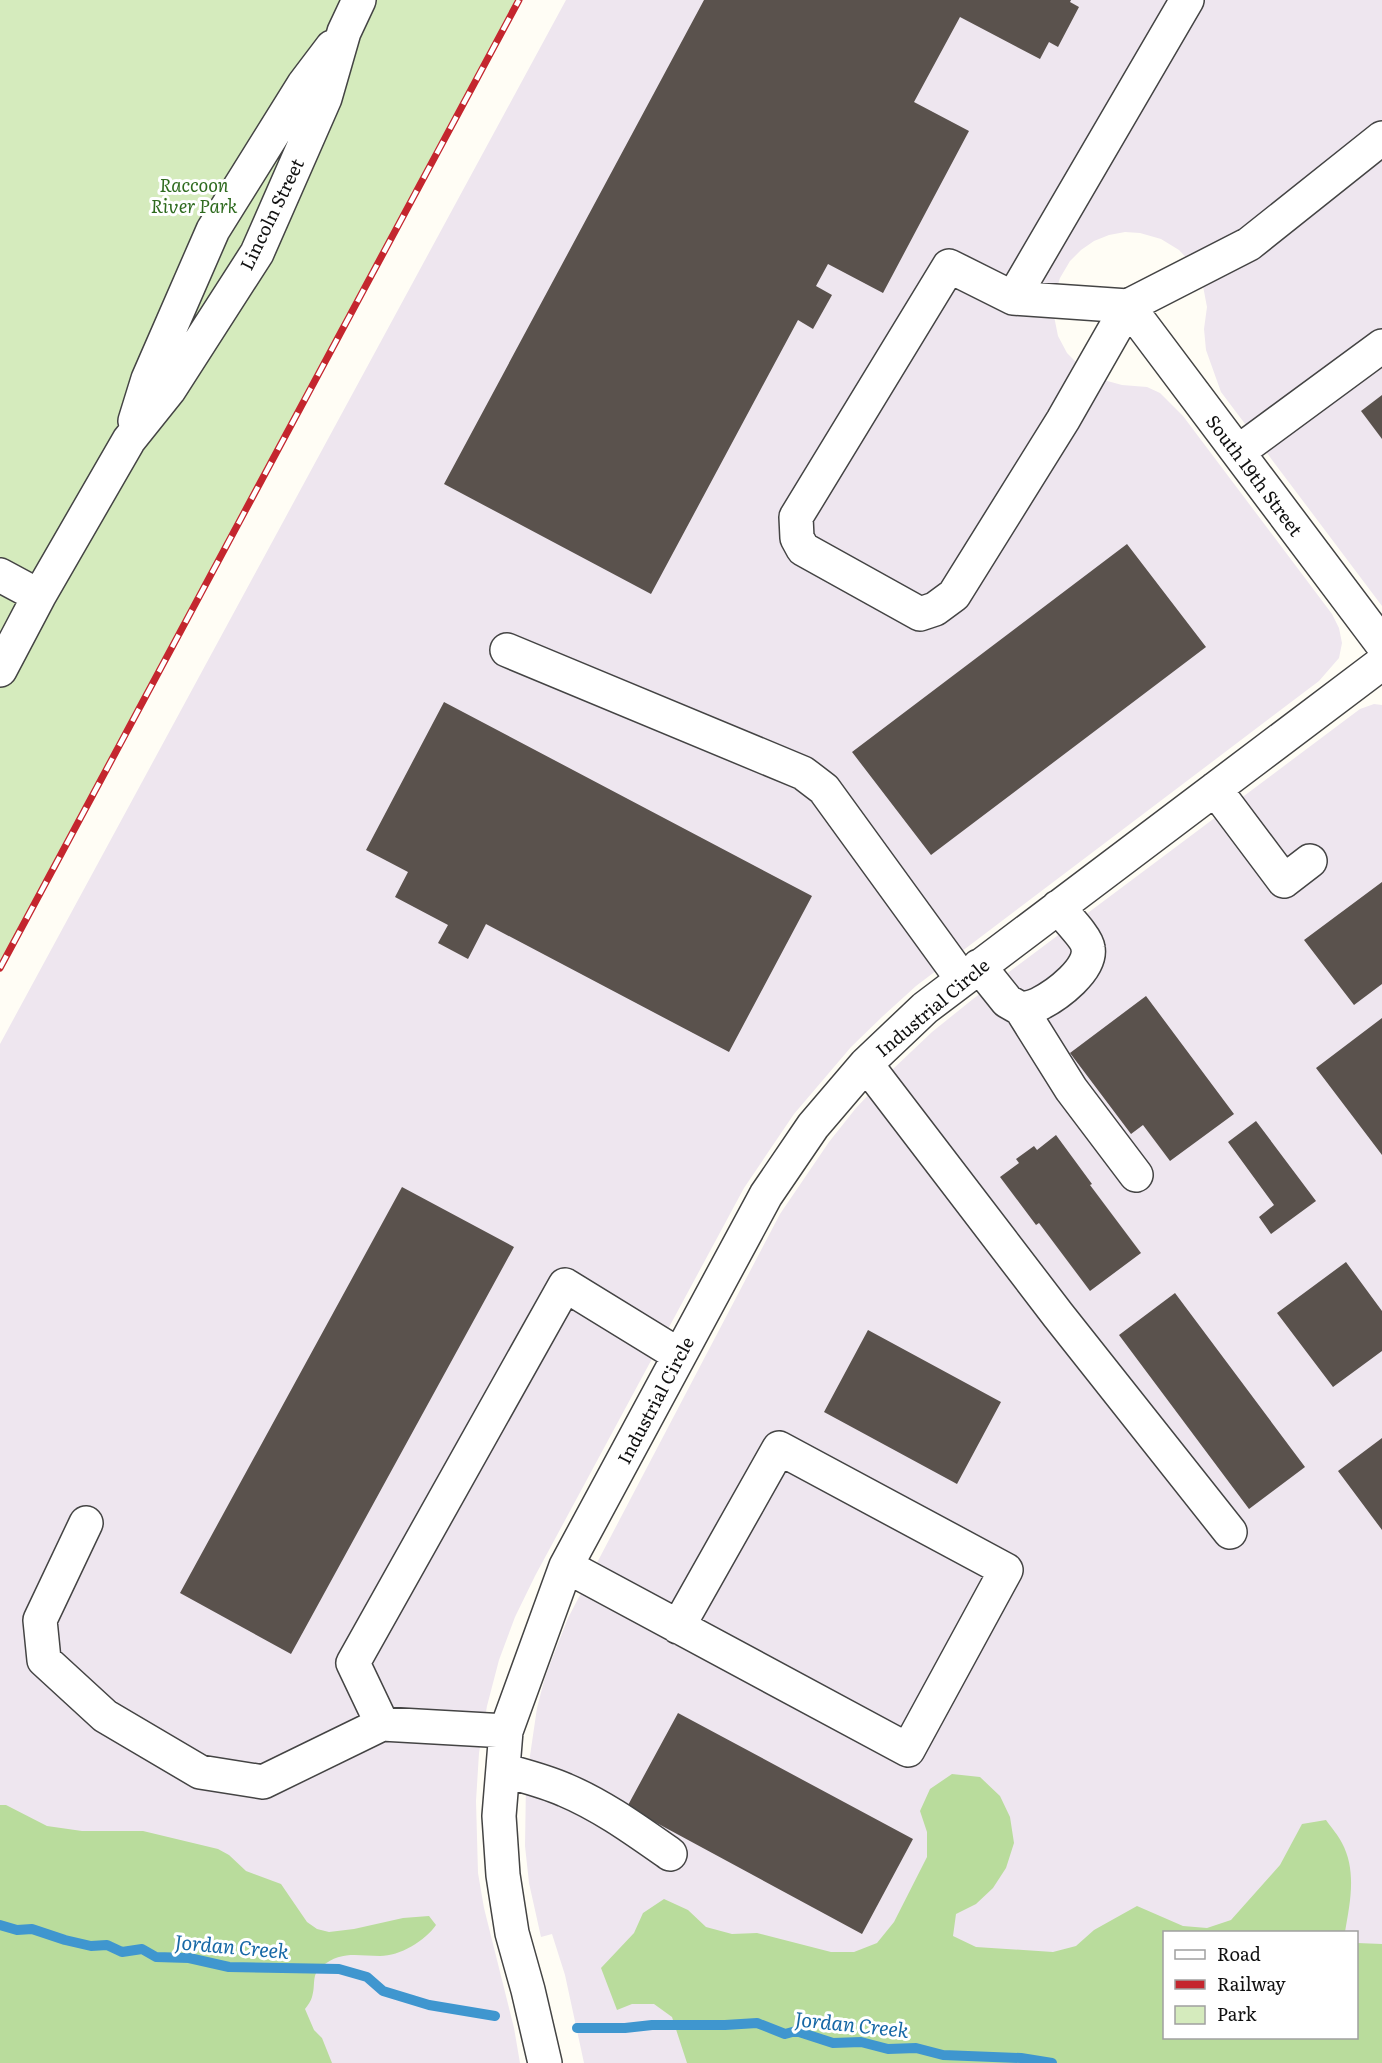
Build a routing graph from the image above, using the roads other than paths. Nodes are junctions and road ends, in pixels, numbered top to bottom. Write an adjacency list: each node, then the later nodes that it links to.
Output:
1 (359, 0): 3 (street, Lincoln Street)
2 (1187, 0): 5 (street)
3 (344, 32): 8 (street, Lincoln Street); 8 (street, Lincoln Street)
4 (1382, 138): 6 (street)
5 (1013, 298): 6 (street); 6 (street)
6 (1128, 306): 9 (street, South 19th Street)
7 (1382, 346): 9 (street)
8 (129, 440): 11 (street, Lincoln Street)
9 (1238, 452): 12 (street, South 19th Street)
10 (0, 575): 11 (street)
11 (39, 596): 15 (street, Lincoln Street)
12 (1377, 627)
13 (507, 650): 19 (street)
14 (1382, 663): 16 (street, Industrial Circle)
15 (0, 670)
16 (1215, 789): 17 (street); 18 (street, Industrial Circle)
17 (1310, 861)
18 (1058, 907): 19 (street, Industrial Circle); 20 (street)
19 (971, 973): 20 (street); 21 (street, Industrial Circle)
20 (1021, 1009): 22 (street)
21 (866, 1064): 23 (street, Industrial Circle); 25 (street)
22 (1136, 1175)
23 (679, 1355): 26 (street, Industrial Circle); 28 (street)
24 (86, 1523): 28 (street)
25 (1230, 1532)
26 (566, 1566): 27 (street); 29 (street, Industrial Circle)
27 (678, 1627): 27 (street)
28 (382, 1724): 29 (street)
29 (506, 1731): 30 (street, Industrial Circle)
30 (503, 1770): 31 (street); 32 (street, Industrial Circle)
31 (670, 1854)
32 (545, 2063)

